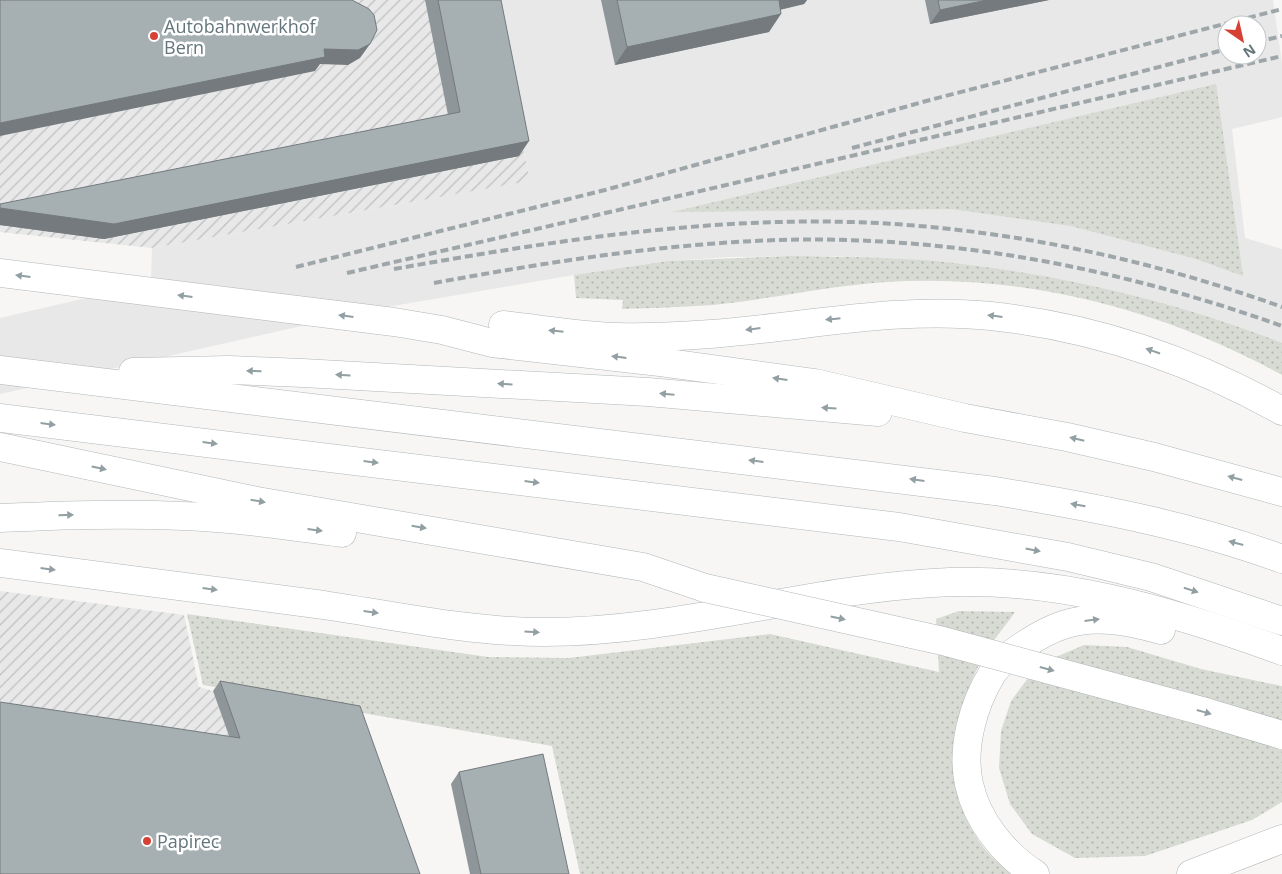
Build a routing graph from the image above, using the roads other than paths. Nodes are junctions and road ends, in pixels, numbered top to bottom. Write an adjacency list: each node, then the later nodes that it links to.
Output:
1 (0, 273): 2 (highway, one-way to 1)
2 (442, 330): 5 (highway, one-way to 2); 7 (highway, one-way to 2)
3 (0, 370): 4 (highway)
4 (29, 374): 7 (highway, one-way to 4); 11 (highway, one-way to 4)
5 (1282, 411)
6 (0, 418): 14 (highway, one-way to 14)
7 (975, 420): 9 (highway, one-way to 7)
8 (0, 447): 13 (highway, one-way to 13)
9 (1282, 492)
10 (0, 518): 13 (highway, one-way to 13)
11 (1282, 559)
12 (0, 563): 15 (highway, one-way to 15)
13 (705, 588): 17 (highway, one-way to 17, bridge)
14 (1282, 621)
15 (1282, 651)
16 (1282, 670): 19 (highway, one-way to 16)
17 (1282, 735)
18 (1282, 839): 20 (highway)
19 (1035, 874)
20 (1191, 874)

